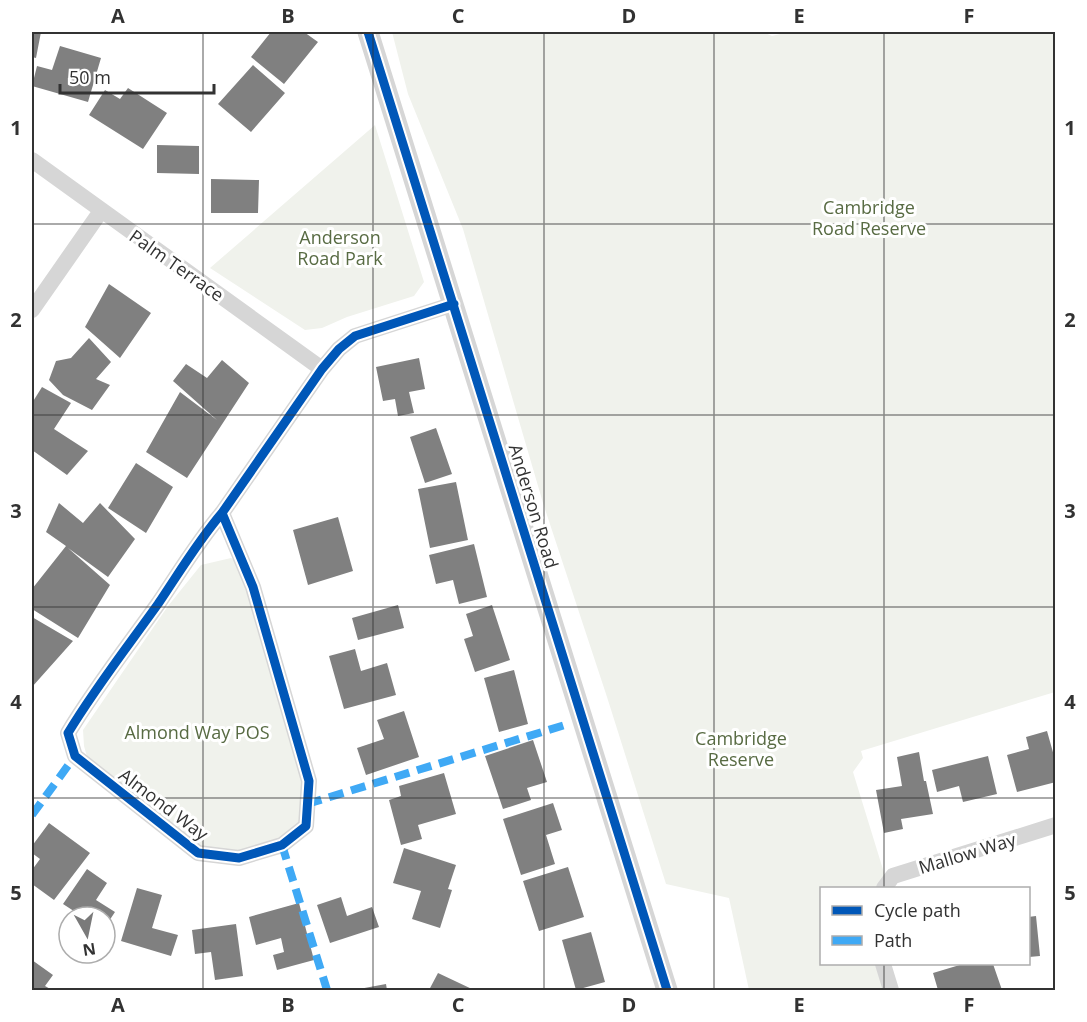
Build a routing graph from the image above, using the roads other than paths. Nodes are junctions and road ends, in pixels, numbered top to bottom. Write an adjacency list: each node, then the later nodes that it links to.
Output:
1 (368, 32): 4 (street, Anderson Road)
2 (32, 160): 3 (street, Palm Terrace)
3 (101, 211): 5 (street); 6 (street, Palm Terrace)
4 (454, 303): 6 (street, Almond Way); 11 (street, Anderson Road)
5 (32, 310)
6 (322, 369): 7 (street, Almond Way)
7 (222, 513): 7 (street, Almond Way)
8 (1056, 825): 9 (street, Mallow Way)
9 (885, 887)
10 (884, 965): 12 (street)
11 (667, 990)
12 (891, 990)

